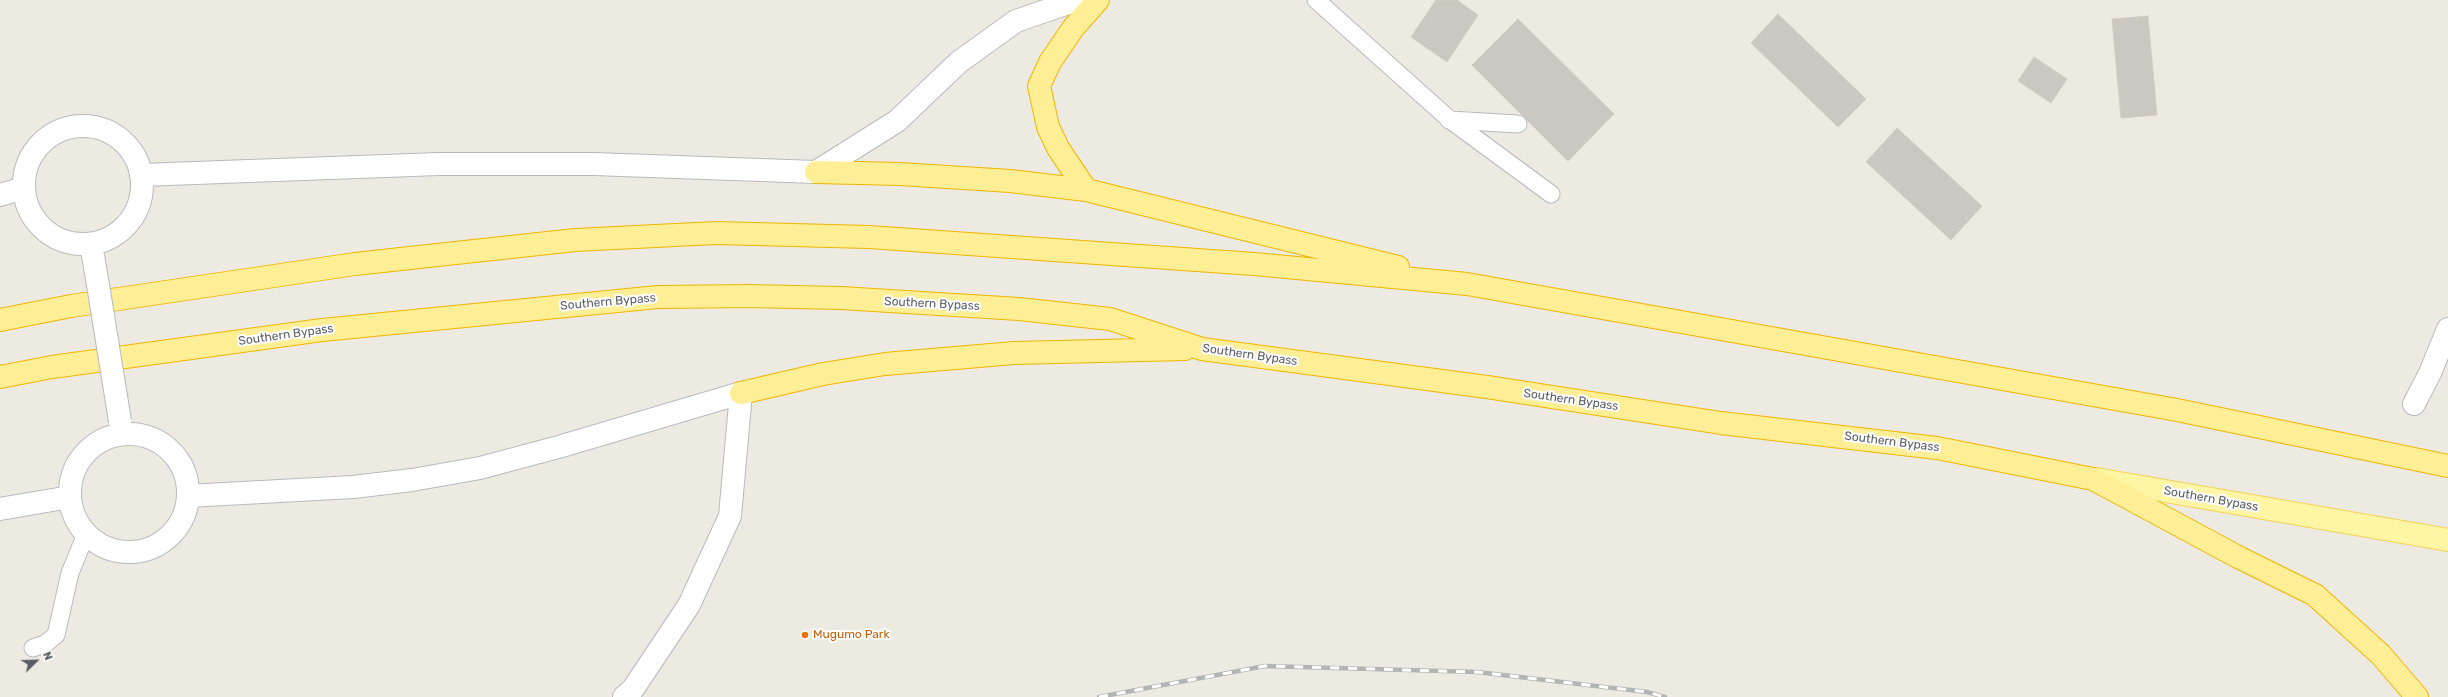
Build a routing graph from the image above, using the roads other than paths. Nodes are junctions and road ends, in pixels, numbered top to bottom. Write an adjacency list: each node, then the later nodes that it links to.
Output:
1 (1077, 0): 6 (street)
2 (1098, 0): 9 (highway)
3 (1316, 0): 4 (lane)
4 (1448, 120): 5 (lane); 10 (lane)
5 (1518, 124)
6 (816, 172): 7 (street); 9 (highway)
7 (141, 175): 8 (street); 12 (street)
8 (24, 188): 11 (street); 12 (street)
9 (1086, 190): 13 (highway)
10 (1551, 194)
11 (0, 195)
12 (91, 244): 20 (street, bridge)
13 (1467, 284): 14 (highway); 21 (highway)
14 (0, 320)
15 (2448, 330): 19 (street)
16 (1202, 349): 17 (highway, Southern Bypass); 18 (highway); 22 (highway, Southern Bypass)
17 (0, 377)
18 (742, 393): 23 (street); 29 (street)
19 (2414, 404)
20 (122, 428): 23 (street); 24 (street)
21 (2448, 466)
22 (2093, 479): 27 (main road, Southern Bypass); 30 (highway)
23 (188, 496): 26 (street)
24 (70, 497): 25 (street); 26 (street)
25 (0, 509)
26 (86, 534): 28 (lane)
27 (2448, 540)
28 (33, 648)
29 (624, 697)
30 (2417, 697)

